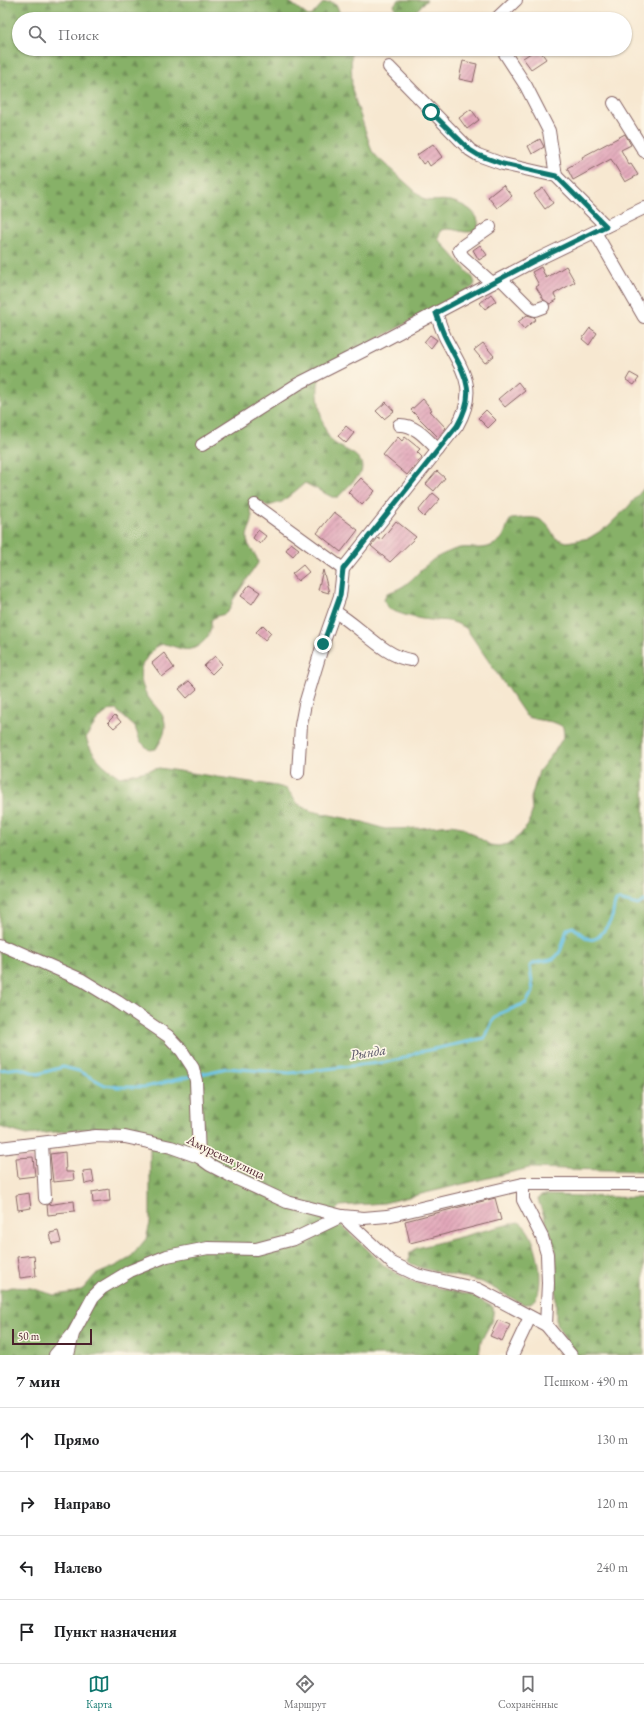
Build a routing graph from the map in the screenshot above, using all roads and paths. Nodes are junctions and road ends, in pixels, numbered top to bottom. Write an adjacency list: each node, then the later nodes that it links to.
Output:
1 (516, 0): 2 (street)
2 (503, 12)
3 (507, 56): 7 (street)
4 (389, 67): 7 (street)
5 (614, 103): 6 (street)
6 (644, 151)
7 (556, 176): 10 (street)
8 (644, 208): 10 (street)
9 (490, 226): 11 (street)
10 (600, 229): 11 (street); 14 (street)
11 (496, 281): 12 (street); 13 (street)
12 (543, 307)
13 (436, 313): 16 (street); 17 (street)
14 (644, 317)
15 (399, 426): 17 (street)
16 (202, 445)
17 (438, 450): 19 (street)
18 (255, 504): 19 (street)
19 (343, 569): 20 (street)
20 (335, 612): 21 (street); 22 (street)
21 (411, 660)
22 (298, 774)
23 (0, 944): 26 (street)
24 (42, 1143): 25 (street, Амурская улица); 26 (street, Амурская улица); 29 (street)
25 (0, 1148)
26 (199, 1157): 30 (street, Амурская улица)
27 (523, 1184): 28 (street, Амурская улица); 30 (street, Амурская улица); 32 (street)
28 (644, 1184)
29 (45, 1198)
30 (342, 1216): 31 (street); 33 (street)
31 (530, 1317): 32 (street); 36 (street)
32 (546, 1325): 37 (street)
33 (73, 1334): 34 (street); 35 (street)
34 (55, 1355)
35 (68, 1355)
36 (512, 1355)
37 (571, 1355)

